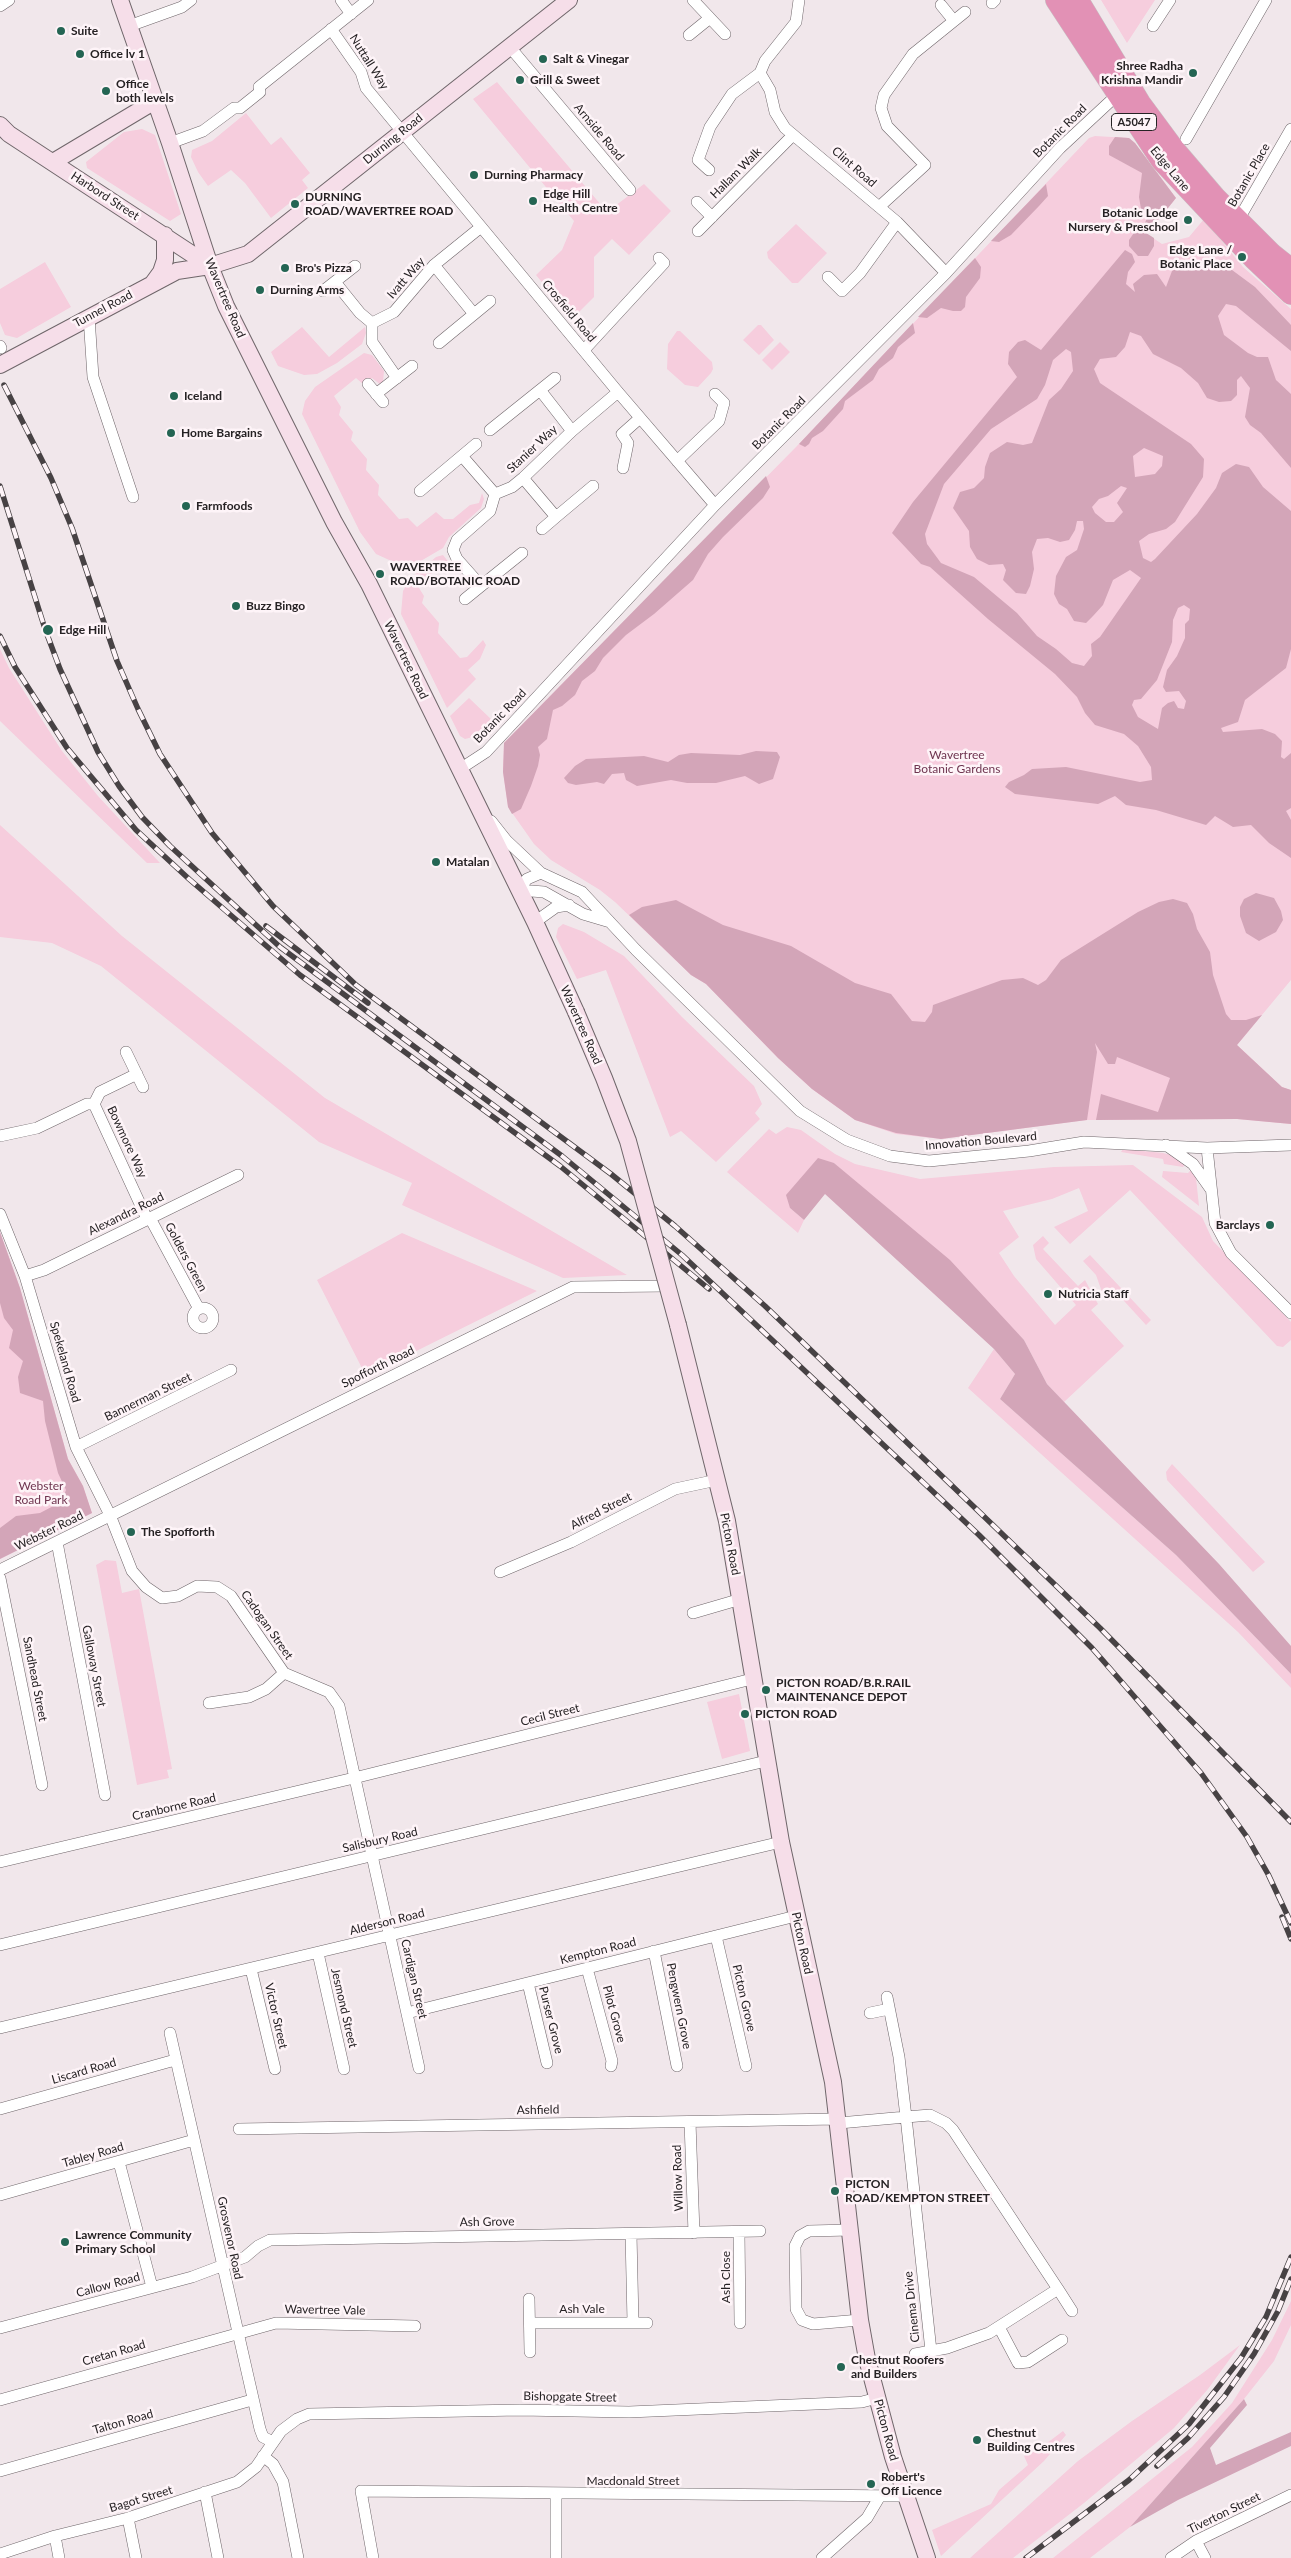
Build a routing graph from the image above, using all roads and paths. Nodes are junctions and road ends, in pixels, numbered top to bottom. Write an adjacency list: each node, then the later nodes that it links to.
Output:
1 (9, 0): 14 (street)
2 (120, 0): 19 (main road, Wavertree Road)
3 (191, 0): 19 (street)
4 (341, 0): 16 (street)
5 (368, 0): 16 (street)
6 (570, 0): 24 (main road, Durning Road)
7 (693, 0): 17 (street)
8 (799, 0): 25 (street)
9 (1056, 0): 26 (highway, Edge Lane / A5047)
10 (1078, 0): 41 (highway, Edge Lane / A5047)
11 (1170, 0): 20 (street)
12 (1266, 0): 32 (street)
13 (941, 5): 18 (street)
14 (0, 6)
15 (965, 12): 18 (street)
16 (351, 14): 21 (street)
17 (710, 18): 22 (street); 23 (street)
18 (954, 21): 38 (street)
19 (129, 26): 27 (main road, Wavertree Road)
20 (1153, 26)
21 (331, 29): 30 (street, Nuttall Way); 33 (street)
22 (725, 34)
23 (688, 35)
24 (509, 46): 30 (main road, Durning Road); 36 (street, Arnside Road)
25 (760, 73): 31 (street, Clint Road); 35 (street)
26 (1118, 95): 41 (highway, Edge Lane / A5047); 50 (street, Botanic Road)
27 (155, 101): 33 (main road, Wavertree Road); 34 (main road)
28 (0, 125): 34 (main road, Harbord Street)
29 (1291, 130): 41 (street, Botanic Place)
30 (403, 132): 42 (street, Crosfield Road); 47 (main road, Durning Road)
31 (794, 135): 38 (street, Clint Road); 39 (street, Hallam Walk)
32 (1186, 139)
33 (170, 143): 47 (main road, Wavertree Road)
34 (53, 162): 44 (main road, Harbord Street)
35 (709, 170)
36 (630, 190)
37 (697, 202): 39 (street)
38 (880, 207): 40 (street, Clint Road)
39 (712, 217): 43 (street, Hallam Walk)
40 (896, 222): 50 (street, Clint Road); 51 (street)
41 (1234, 226): 49 (highway, Edge Lane / A5047); 55 (highway, Edge Lane / A5047)
42 (480, 227): 46 (street, Ivatt Way); 61 (street, Crosfield Road)
43 (698, 231)
44 (165, 235): 47 (main road, Harbord Street); 53 (main road)
45 (658, 258): 61 (street)
46 (434, 265): 57 (street); 59 (street, Ivatt Way)
47 (210, 266): 53 (main road, Tunnel Road); 88 (main road, Wavertree Road)
48 (355, 266): 52 (street)
49 (1291, 270)
50 (946, 273): 82 (street, Botanic Road)
51 (828, 277)
52 (335, 282): 54 (street); 59 (street)
53 (153, 283): 58 (main road, Tunnel Road)
54 (323, 291)
55 (1291, 294)
56 (490, 300): 57 (street)
57 (474, 314): 60 (street)
58 (89, 317): 62 (main road, Tunnel Road); 81 (street)
59 (372, 323): 64 (street)
60 (439, 343)
61 (584, 350): 68 (street, Crosfield Road)
62 (0, 365)
63 (412, 366): 64 (street)
64 (397, 378): 66 (street)
65 (555, 378): 67 (street)
66 (368, 384)
67 (540, 390): 71 (street); 72 (street)
68 (618, 392): 70 (street, Crosfield Road); 72 (street, Stanier Way)
69 (715, 394): 75 (street)
70 (640, 418): 75 (street, Crosfield Road); 76 (street)
71 (490, 430)
72 (572, 431): 77 (street, Stanier Way)
73 (476, 444): 74 (street)
74 (462, 456): 79 (street); 80 (street)
75 (677, 461): 82 (street, Crosfield Road)
76 (623, 468)
77 (523, 478): 80 (street, Stanier Way); 83 (street)
78 (593, 486): 83 (street)
79 (420, 491)
80 (495, 494): 86 (street)
81 (133, 497)
82 (715, 505): 88 (street, Botanic Road)
83 (556, 517): 84 (street)
84 (542, 529)
85 (522, 553): 86 (street)
86 (481, 586): 87 (street)
87 (466, 600)
88 (460, 769): 89 (main road, Wavertree Road)
89 (478, 804): 90 (street, Innovation Boulevard); 91 (main road, Wavertree Road)
90 (541, 873): 91 (street); 94 (street, Innovation Boulevard)
91 (519, 890): 92 (street); 93 (main road, Wavertree Road)
92 (569, 905): 93 (street); 94 (street)
93 (535, 922): 108 (main road, Wavertree Road, bridge)
94 (612, 922): 100 (street, Innovation Boulevard)
95 (126, 1052): 96 (street)
96 (137, 1074): 97 (street); 98 (street, Bowmore Way)
97 (143, 1087)
98 (94, 1104): 99 (street, Bowmore Way); 106 (street, Bowmore Way)
99 (0, 1136)
100 (1166, 1145): 102 (street, Innovation Boulevard); 104 (street)
101 (1291, 1145): 102 (street, Innovation Boulevard)
102 (1207, 1148): 104 (street)
103 (238, 1175): 106 (street, Alexandra Road)
104 (1211, 1189): 110 (street)
105 (0, 1214): 107 (street, Spekeland Road)
106 (149, 1218): 107 (street, Alexandra Road); 109 (street, Golders Green)
107 (25, 1276): 113 (street, Spekeland Road)
108 (668, 1286): 111 (main road, Wavertree Road, bridge); 115 (street, Spofforth Road)
109 (199, 1309)
110 (1291, 1313)
111 (678, 1325): 114 (main road, Picton Road)
112 (231, 1370): 113 (street, Bannerman Street)
113 (76, 1448): 115 (street, Spekeland Road)
114 (717, 1480): 118 (street, Alfred Street); 120 (main road, Picton Road)
115 (110, 1516): 116 (street, Webster Road); 122 (street, Cadogan Street)
116 (57, 1542): 117 (street, Webster Road); 128 (street, Galloway Street)
117 (0, 1570)
118 (500, 1572)
119 (0, 1578): 127 (street, Sandhead Street)
120 (740, 1599): 121 (street); 123 (main road, Picton Road)
121 (693, 1613)
122 (284, 1673): 124 (street); 126 (street, Cadogan Street)
123 (752, 1679): 125 (main road, Picton Road); 126 (street, Cecil Street)
124 (209, 1703)
125 (766, 1761): 129 (main road, Picton Road); 130 (street, Salisbury Road)
126 (354, 1778): 130 (street, Cardigan Street); 131 (street, Cranborne Road)
127 (42, 1786)
128 (105, 1794)
129 (781, 1842): 132 (main road, Picton Road); 133 (street, Alderson Road)
130 (372, 1856): 133 (street, Cardigan Street); 135 (street, Salisbury Road)
131 (0, 1862)
132 (796, 1916): 134 (street, Kempton Road); 157 (main road, Picton Road)
133 (390, 1935): 137 (street, Alderson Road); 143 (street, Cardigan Street)
134 (716, 1936): 136 (street, Kempton Road); 151 (street, Picton Grove)
135 (0, 1945)
136 (654, 1951): 138 (street, Kempton Road); 150 (street, Pengwern Grove)
137 (318, 1953): 139 (street, Alderson Road); 153 (street, Jesmond Street)
138 (587, 1968): 140 (street, Kempton Road); 149 (street, Pilot Grove)
139 (251, 1969): 145 (street, Alderson Road); 154 (street, Victor Street)
140 (528, 1983): 143 (street, Kempton Road); 148 (street, Purser Grove)
141 (887, 1997): 142 (street, Cinema Drive)
142 (889, 2010): 144 (street); 156 (street, Cinema Drive)
143 (407, 2012): 152 (street, Cardigan Street)
144 (870, 2013)
145 (0, 2028)
146 (170, 2034): 147 (street, Grosvenor Road)
147 (176, 2060): 155 (street, Liscard Road); 160 (street, Grosvenor Road)
148 (547, 2064)
149 (611, 2066)
150 (677, 2066)
151 (746, 2066)
152 (419, 2068)
153 (344, 2069)
154 (275, 2070)
155 (0, 2109)
156 (906, 2117): 157 (street); 170 (street); 183 (street, Cinema Drive)
157 (838, 2121): 158 (street, Ashfield); 163 (main road, Picton Road)
158 (690, 2122): 159 (street, Ashfield); 166 (street, Willow Road)
159 (239, 2129)
160 (194, 2140): 161 (street, Tabley Road); 168 (street, Grosvenor Road)
161 (119, 2162): 162 (street, Tabley Road); 169 (street)
162 (0, 2195)
163 (850, 2230): 173 (main road, Picton Road); 173 (street)
164 (760, 2231): 165 (street, Ash Grove)
165 (739, 2232): 166 (street, Ash Grove); 177 (street, Ash Close)
166 (694, 2233): 167 (street, Ash Grove)
167 (631, 2234): 168 (street, Ash Grove); 174 (street)
168 (222, 2267): 169 (street, Callow Road); 181 (street, Grosvenor Road)
169 (152, 2287): 179 (street, Callow Road)
170 (1058, 2289): 172 (street); 180 (street, Cinema Drive)
171 (529, 2299): 175 (street)
172 (1072, 2311)
173 (860, 2320): 186 (main road, Picton Road)
174 (633, 2322): 175 (street, Ash Vale); 176 (street, Ash Vale)
175 (531, 2323): 184 (street)
176 (647, 2323)
177 (740, 2323)
178 (415, 2326): 181 (street, Wavertree Vale)
179 (0, 2328)
180 (999, 2328): 182 (street); 183 (street, Cinema Drive)
181 (236, 2333): 187 (street, Cretan Road); 188 (street, Grosvenor Road)
182 (1062, 2340)
183 (931, 2351): 185 (street)
184 (530, 2352)
185 (915, 2354)
186 (877, 2398): 189 (street, Bishopgate Street); 196 (main road, Picton Road)
187 (0, 2400)
188 (252, 2400): 189 (street, Grosvenor Road); 191 (street, Talton Road)
189 (273, 2442): 190 (street, Bagot Street)
190 (264, 2456): 192 (street, Bagot Street); 204 (street)
191 (0, 2471)
192 (205, 2492): 197 (street, Bagot Street); 203 (street)
193 (556, 2495): 195 (street, Macdonald Street); 205 (street, Macdonald Street); 206 (street)
194 (1291, 2495): 199 (street, Tiverton Street)
195 (880, 2496): 196 (street, Macdonald Street); 207 (street)
196 (905, 2496): 208 (main road, Picton Road)
197 (128, 2518): 198 (street, Bagot Street); 202 (street)
198 (55, 2536): 200 (street, Bagot Street); 201 (street)
199 (1196, 2541): 209 (street, Tiverton Street); 210 (street)
200 (0, 2554)
201 (60, 2558)
202 (136, 2558)
203 (218, 2558)
204 (298, 2558)
205 (373, 2558)
206 (556, 2558)
207 (822, 2558)
208 (927, 2558)
209 (1171, 2558)
210 (1205, 2558)

